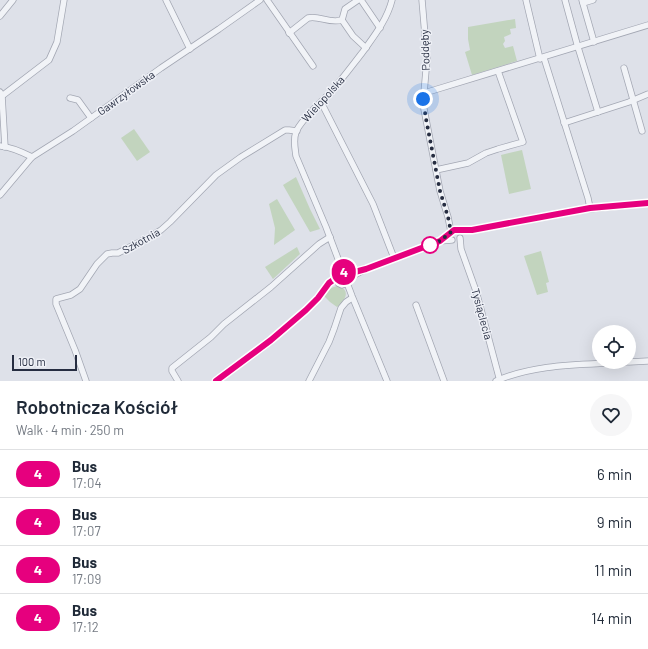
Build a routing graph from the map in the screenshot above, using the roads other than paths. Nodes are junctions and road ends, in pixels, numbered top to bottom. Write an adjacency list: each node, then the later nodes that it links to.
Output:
1 (13, 0): 13 (street)
2 (64, 0): 27 (street)
3 (166, 0): 20 (street)
4 (260, 0): 20 (street, Gawrzyłowska)
5 (266, 0): 17 (street)
6 (359, 0): 14 (street); 16 (street)
7 (392, 0): 16 (street, Wielopolska)
8 (422, 0): 26 (street, Poddęby)
9 (526, 0): 22 (street)
10 (565, 0): 19 (street)
11 (593, 0): 12 (street)
12 (583, 2): 18 (street)
13 (0, 16)
14 (342, 20): 17 (street); 21 (street)
15 (648, 25): 18 (street)
16 (380, 28): 21 (street, Wielopolska)
17 (289, 33): 23 (street)
18 (594, 42): 19 (street)
19 (578, 47): 22 (street); 32 (street)
20 (190, 48): 33 (street, Gawrzyłowska)
21 (366, 48): 31 (street, Wielopolska)
22 (542, 58): 25 (street); 34 (street)
23 (313, 66)
24 (624, 68): 30 (street)
25 (498, 71): 26 (street); 39 (street)
26 (424, 93): 39 (street, Poddęby)
27 (1, 94): 37 (street)
28 (648, 94): 30 (street)
29 (70, 98): 33 (street)
30 (633, 100): 32 (street); 35 (street)
31 (321, 102): 36 (street, Wielopolska); 50 (street)
32 (598, 112): 34 (street)
33 (91, 118): 38 (street, Gawrzyłowska)
34 (564, 123): 42 (street)
35 (642, 131)
36 (297, 132): 45 (street, Wielopolska); 58 (street, Szkotnia)
37 (2, 146): 38 (street)
38 (32, 157): 40 (street, Gawrzyłowska)
39 (436, 170): 44 (street, Poddęby)
40 (0, 195)
41 (648, 203): 42 (street)
42 (590, 208): 43 (street)
43 (472, 230): 44 (street); 46 (street)
44 (454, 231): 46 (street); 47 (street); 48 (street)
45 (330, 237): 51 (street, Wielopolska); 59 (street)
46 (460, 237): 47 (street); 49 (street, Tysiąclecia)
47 (453, 240): 48 (street); 49 (street, Tysiąclecia)
48 (440, 241): 50 (street)
49 (461, 249): 57 (street, Tysiąclecia)
50 (394, 258): 51 (street)
51 (343, 278): 52 (street, Wielopolska); 60 (street)
52 (352, 297): 61 (street); 62 (street, Wielopolska)
53 (416, 305): 63 (street)
54 (648, 361): 55 (street)
55 (636, 362)
56 (592, 364): 57 (street)
57 (499, 380)
58 (86, 381)
59 (178, 381)
60 (216, 381)
61 (309, 381)
62 (387, 381)
63 (444, 381)

